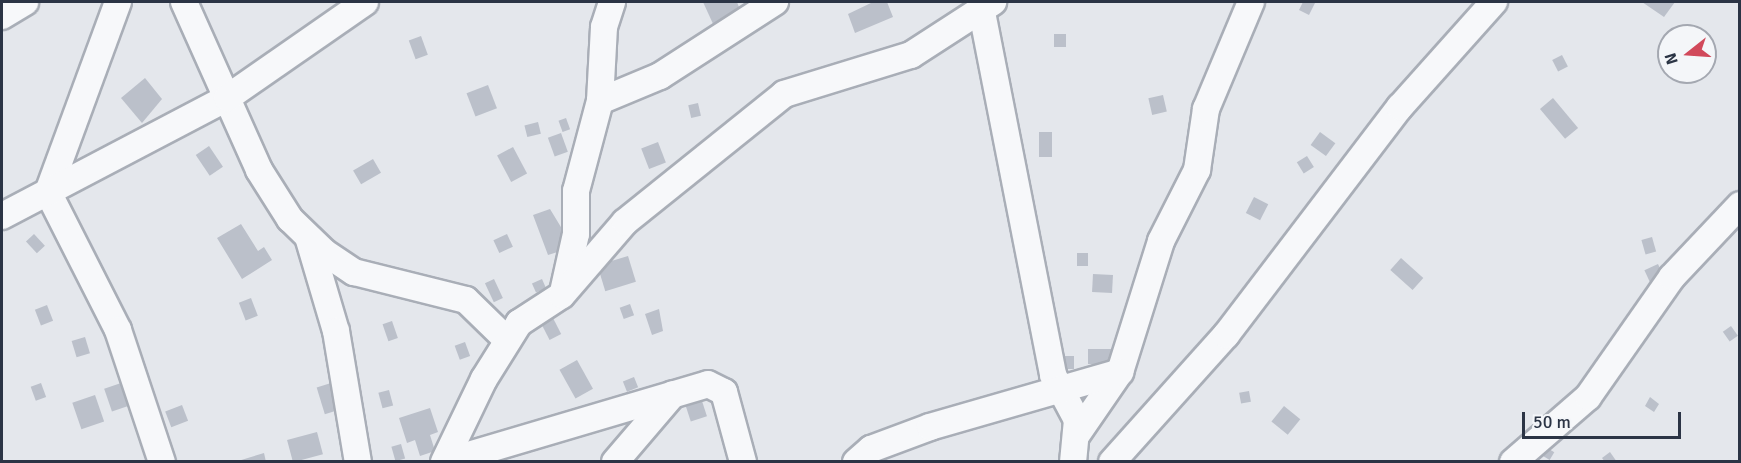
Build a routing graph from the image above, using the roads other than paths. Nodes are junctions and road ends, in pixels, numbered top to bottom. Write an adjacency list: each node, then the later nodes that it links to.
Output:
1 (25, 2): 10 (street)
2 (118, 2): 13 (street)
3 (184, 2): 11 (street)
4 (365, 2): 11 (street)
5 (612, 2): 12 (street)
6 (775, 2): 12 (street)
7 (1251, 2): 19 (street)
8 (1494, 2): 32 (street)
9 (984, 3): 17 (street); 20 (street)
10 (2, 16)
11 (227, 98): 13 (street); 16 (street)
12 (600, 101): 17 (street)
13 (48, 192): 15 (street); 25 (street)
14 (1740, 205): 33 (street)
15 (2, 216)
16 (308, 237): 18 (street); 26 (street)
17 (562, 294): 18 (street)
18 (507, 340): 22 (street)
19 (1120, 372): 20 (street); 23 (street)
20 (1059, 388): 23 (street); 30 (street)
21 (673, 394): 24 (street); 28 (street); 29 (street)
22 (469, 411): 24 (street); 27 (street)
23 (1076, 436): 31 (street)
24 (486, 456): 27 (street)
25 (162, 462)
26 (358, 462)
27 (445, 462)
28 (615, 462)
29 (743, 462)
30 (856, 462)
31 (1073, 462)
32 (1112, 462)
33 (1514, 462)

